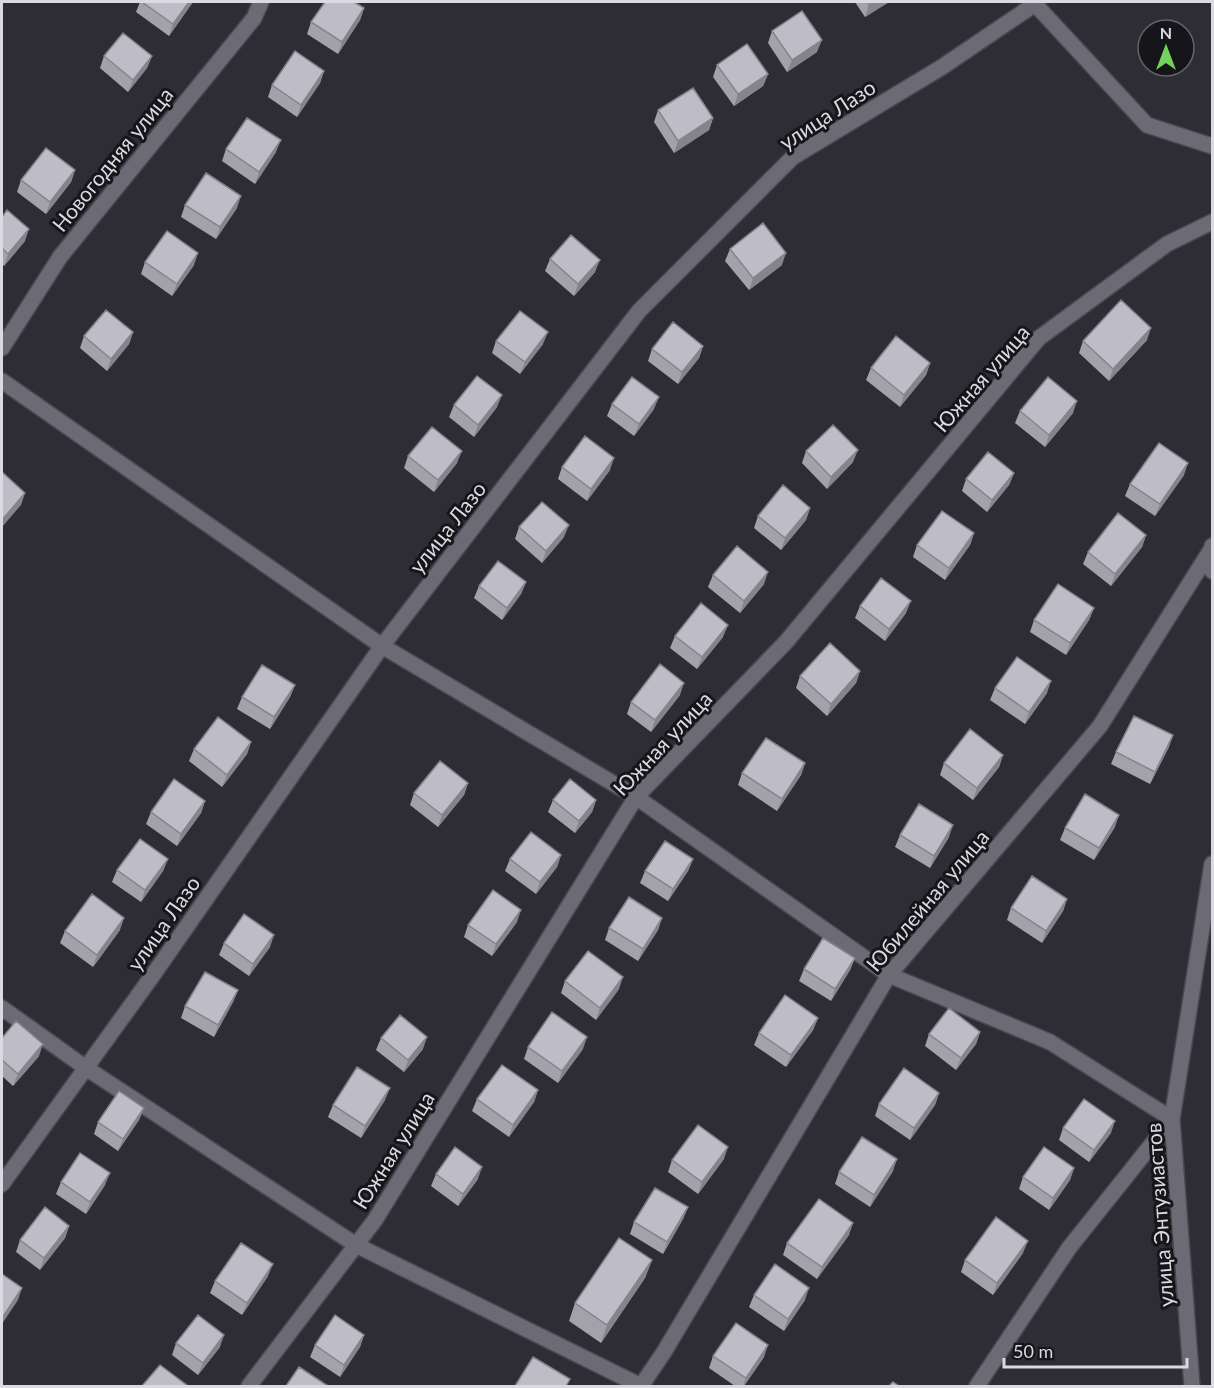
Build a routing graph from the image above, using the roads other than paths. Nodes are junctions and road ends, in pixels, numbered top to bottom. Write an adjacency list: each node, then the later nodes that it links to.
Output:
1 (261, 2): 5 (street, Новогодняя улица)
2 (1034, 3): 3 (street); 9 (street, улица Лазо)
3 (1212, 146)
4 (1212, 222): 10 (street, Южная улица)
5 (2, 348)
6 (2, 381): 9 (street)
7 (1212, 547): 8 (street); 12 (street, Юбилейная улица)
8 (1212, 571)
9 (382, 646): 10 (street); 14 (street, улица Лазо)
10 (636, 797): 12 (street); 17 (street, Южная улица)
11 (1212, 864): 15 (street, улица Энтузиастов)
12 (889, 975): 15 (street); 19 (street, Юбилейная улица)
13 (2, 1008): 14 (street)
14 (86, 1068): 16 (street, улица Лазо); 17 (street)
15 (1172, 1119): 20 (street); 21 (street, улица Энтузиастов)
16 (2, 1184)
17 (356, 1245): 18 (street, Южная улица); 19 (street)
18 (249, 1386)
19 (641, 1386)
20 (977, 1386)
21 (1192, 1386)

